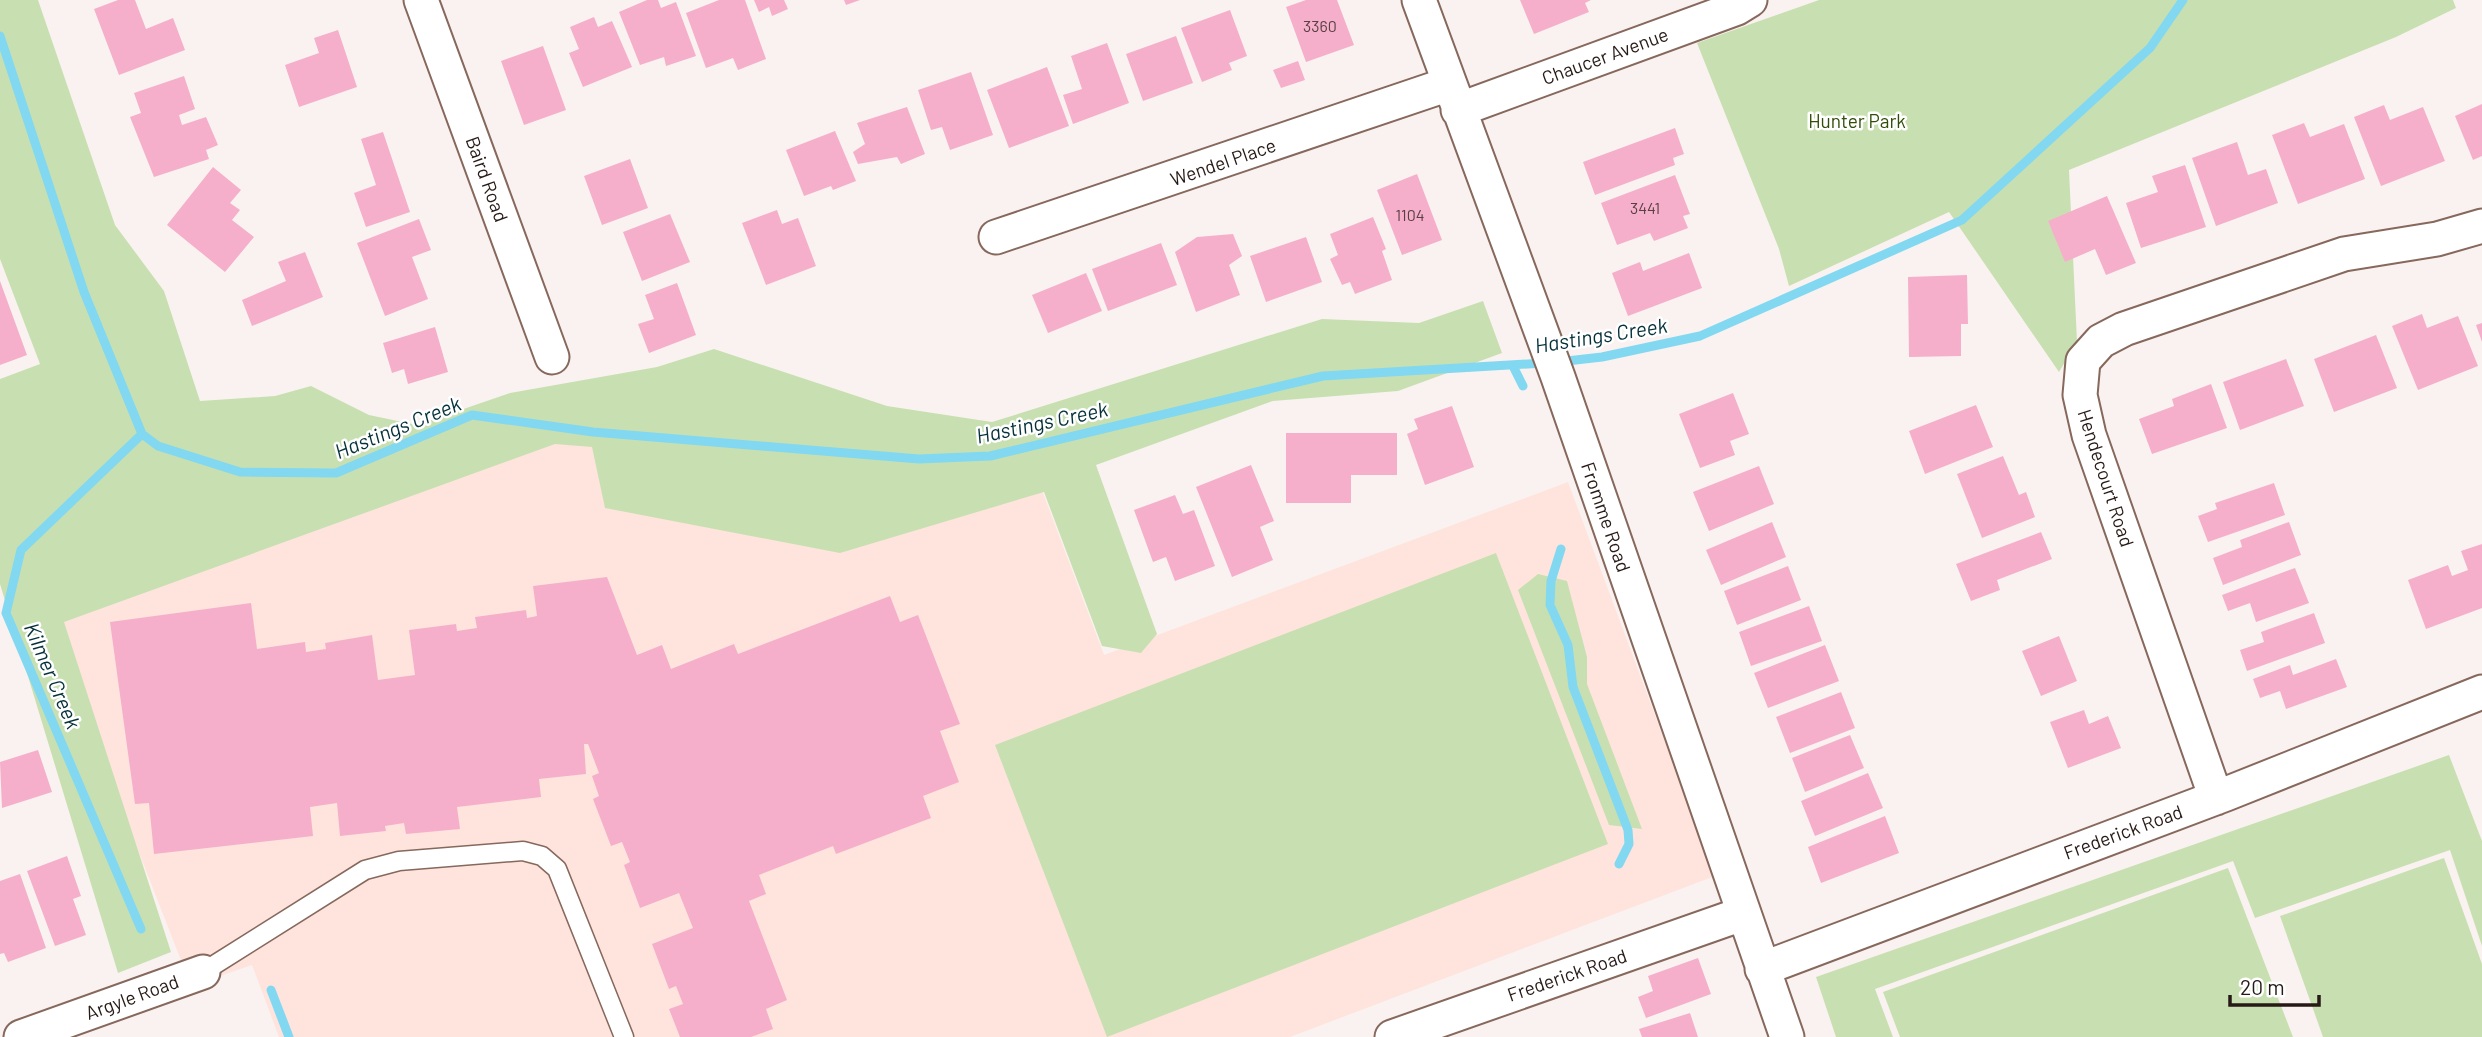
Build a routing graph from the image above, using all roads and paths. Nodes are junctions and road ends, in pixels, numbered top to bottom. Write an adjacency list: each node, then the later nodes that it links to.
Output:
1 (1419, 0): 4 (street, Fromme Road)
2 (1751, 0): 4 (street, Chaucer Avenue)
3 (428, 2): 7 (street, Baird Road)
4 (1454, 97): 6 (street, Wendel Place); 10 (street, Fromme Road)
5 (2482, 226): 9 (street, Hendecourt Road)
6 (996, 237)
7 (552, 357)
8 (2482, 692): 9 (street, Frederick Road)
9 (2216, 798): 11 (street, Frederick Road)
10 (1742, 914): 11 (street, Fromme Road); 15 (street, Frederick Road)
11 (1762, 969): 16 (street, Fromme Road)
12 (203, 972): 13 (street, Argyle Road); 14 (lane)
13 (20, 1037)
14 (624, 1037)
15 (1392, 1037)
16 (1787, 1037)

